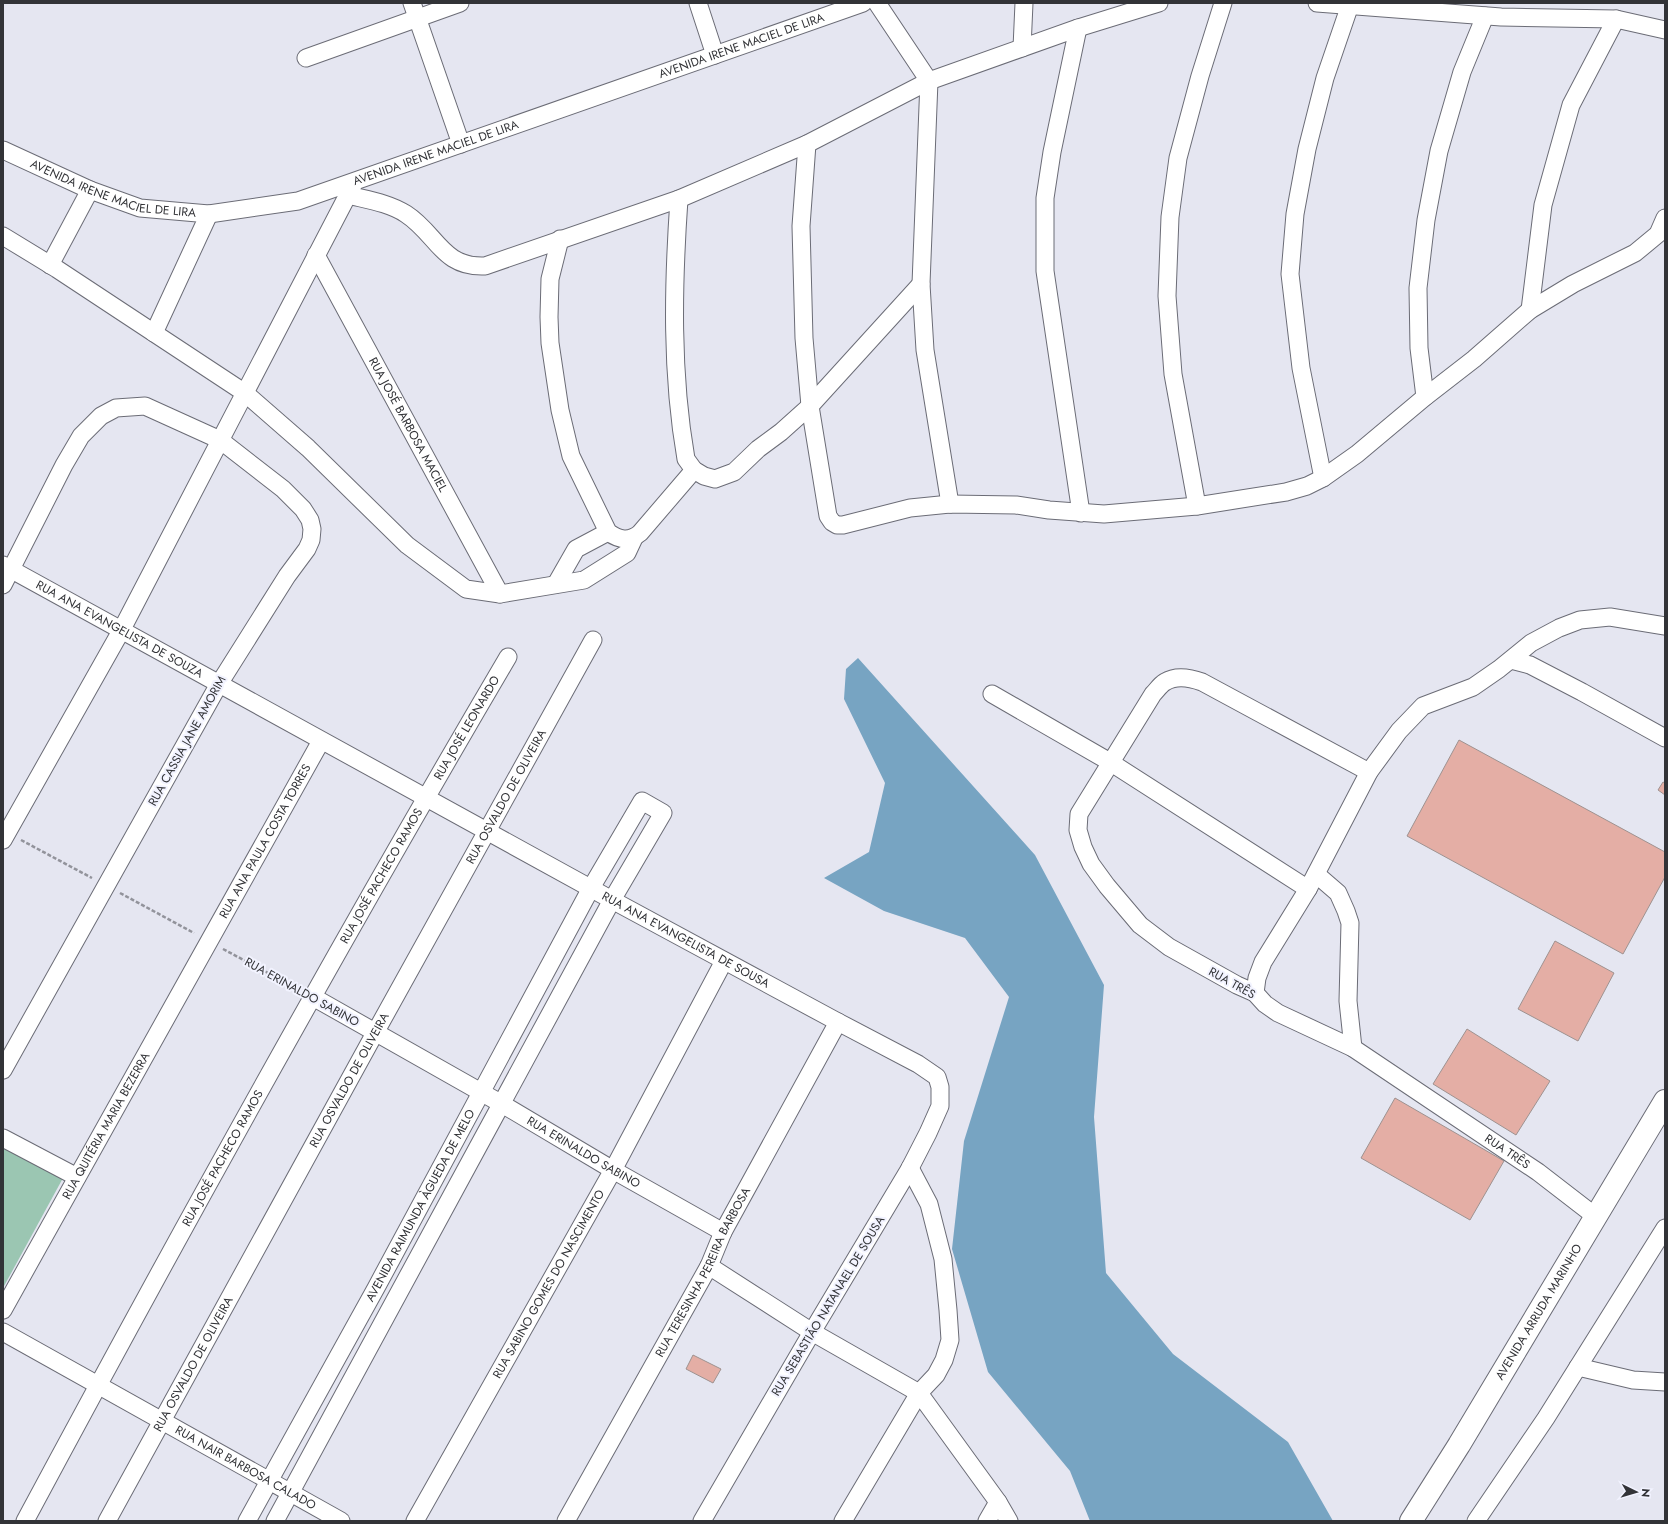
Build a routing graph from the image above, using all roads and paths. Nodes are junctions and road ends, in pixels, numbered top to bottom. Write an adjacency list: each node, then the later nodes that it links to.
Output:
1 (460, 3): 10 (street)
2 (698, 3): 16 (street)
3 (864, 3): 16 (street, AVENIDA IRENE MACIEL DE LIRA)
4 (877, 3): 18 (street)
5 (1024, 3): 15 (street)
6 (1159, 3): 13 (street)
7 (1222, 3): 41 (street)
8 (1318, 3): 9 (street)
9 (1350, 6): 11 (street); 39 (street)
10 (415, 11): 17 (street); 19 (street)
11 (1485, 16): 12 (street); 35 (street)
12 (1616, 19): 14 (street); 32 (street)
13 (1078, 28): 15 (street); 42 (street)
14 (1665, 30)
15 (1022, 48): 18 (street)
16 (715, 54): 19 (street, AVENIDA IRENE MACIEL DE LIRA)
17 (306, 58)
18 (929, 81): 20 (street); 31 (street)
19 (461, 144): 22 (street, AVENIDA IRENE MACIEL DE LIRA)
20 (806, 144): 24 (street); 36 (street)
21 (3, 150): 23 (street, AVENIDA IRENE MACIEL DE LIRA)
22 (351, 188): 25 (street, AVENIDA IRENE MACIEL DE LIRA); 28 (street); 29 (street)
23 (90, 190): 25 (street, AVENIDA IRENE MACIEL DE LIRA); 30 (street)
24 (679, 200): 28 (street); 38 (street)
25 (209, 214): 33 (street)
26 (1665, 218): 32 (street)
27 (3, 236): 30 (street)
28 (560, 239): 43 (street)
29 (316, 255): 34 (street); 47 (street, RUA JOSÉ BARBOSA MACIEL)
30 (50, 265): 33 (street)
31 (921, 284): 36 (street); 40 (street)
32 (1530, 310): 35 (street)
33 (154, 333): 34 (street)
34 (245, 393): 37 (street); 47 (street)
35 (1425, 397): 39 (street)
36 (810, 406): 38 (street); 40 (street)
37 (220, 440): 45 (street, RUA CASSIA JANE AMORIM); 49 (street); 53 (street, RUA CASSIA JANE AMORIM)
38 (694, 470): 44 (street)
39 (1323, 478): 41 (street)
40 (950, 504): 42 (street)
41 (1197, 506): 42 (street)
42 (1081, 513)
43 (608, 532): 44 (street); 46 (street)
44 (634, 538): 46 (street)
45 (6, 573): 49 (street, RUA ANA EVANGELISTA DE SOUZA)
46 (556, 584): 47 (street)
47 (500, 594)
48 (1665, 626): 52 (street)
49 (121, 630): 53 (street, RUA ANA EVANGELISTA DE SOUZA); 61 (street)
50 (593, 640): 60 (street, RUA OSVALDO DE OLIVEIRA)
51 (508, 657): 59 (street, RUA JOSÉ LEONARDO)
52 (1511, 660): 55 (street); 58 (street)
53 (219, 684): 56 (street, RUA ANA EVANGELISTA DE SOUZA); 63 (street, RUA CASSIA JANE AMORIM)
54 (992, 694): 57 (street)
55 (1665, 738)
56 (321, 741): 59 (street, RUA ANA EVANGELISTA DE SOUZA); 67 (street, RUA ANA PAULA COSTA TORRES)
57 (1110, 762): 58 (street, RUA TRÊS); 65 (street); 69 (street, RUA TRÊS)
58 (1370, 772): 62 (street)
59 (425, 798): 60 (street, RUA ANA EVANGELISTA DE SOUSA); 70 (street, RUA JOSÉ PACHECO RAMOS)
60 (486, 832): 64 (street, RUA ANA EVANGELISTA DE SOUSA); 72 (street, RUA OSVALDO DE OLIVEIRA)
61 (5, 836): 63 (path, RUA ERINALDO SABINO)
62 (1316, 874): 65 (street); 73 (street)
63 (106, 886): 67 (path, RUA ERINALDO SABINO); 74 (street, RUA CASSIA JANE AMORIM)
64 (591, 888): 66 (street, RUA ANA EVANGELISTA DE SOUSA); 66 (street, AVENIDA RAIMUNDA ÀGUEDA DE MELO); 76 (street, AVENIDA RAIMUNDA ÀGUEDA DE MELO)
65 (1308, 889): 69 (street)
66 (612, 900): 68 (street, RUA ANA EVANGELISTA DE SOUSA); 78 (street, AVENIDA RAIMUNDA ÀGUEDA DE MELO)
67 (209, 941): 70 (path, RUA ERINALDO SABINO); 82 (street, RUA QUITÉRIA MARIA BEZERRA)
68 (724, 961): 71 (street, RUA ANA EVANGELISTA DE SOUSA); 81 (street, RUA SABINO GOMES DO NASCIMENTO)
69 (1255, 993): 73 (street, RUA TRÊS)
70 (313, 997): 72 (street, RUA ERINALDO SABINO); 94 (street, RUA JOSÉ PACHECO RAMOS)
71 (838, 1022): 75 (street, RUA ANA EVANGELISTA DE SOUSA); 85 (street, RUA TERESINHA PEREIRA BARBOSA)
72 (375, 1033): 76 (street, RUA ERINALDO SABINO); 96 (street, RUA OSVALDO DE OLIVEIRA)
73 (1353, 1048): 83 (street, RUA TRÊS)
74 (3, 1070)
75 (940, 1087): 80 (street, RUA SEBASTIÃO NATANAEL DE SOUSA)
76 (481, 1092): 78 (street, RUA ERINALDO SABINO); 87 (street, AVENIDA RAIMUNDA ÀGUEDA DE MELO)
77 (1665, 1101): 83 (highway, AVENIDA ARRUDA MARINHO)
78 (502, 1104): 81 (street, RUA ERINALDO SABINO); 88 (street, AVENIDA RAIMUNDA ÀGUEDA DE MELO)
79 (3, 1138): 82 (street)
80 (910, 1168): 91 (street, RUA SEBASTIÃO NATANAEL DE SOUSA); 95 (street)
81 (613, 1170): 85 (street, RUA ERINALDO SABINO); 105 (street, RUA SABINO GOMES DO NASCIMENTO)
82 (77, 1177): 89 (street, RUA QUITÉRIA MARIA BEZERRA)
83 (1595, 1216): 111 (highway, AVENIDA ARRUDA MARINHO)
84 (1665, 1228): 92 (street)
85 (723, 1232): 86 (street, RUA TERESINHA PEREIRA BARBOSA)
86 (709, 1266): 91 (street); 106 (street, RUA TERESINHA PEREIRA BARBOSA)
87 (376, 1288): 88 (street); 97 (street, AVENIDA RAIMUNDA ÀGUEDA DE MELO)
88 (397, 1298): 98 (street, AVENIDA RAIMUNDA ÀGUEDA DE MELO)
89 (3, 1310)
90 (3, 1332): 94 (street, RUA NAIR BARBOSA CALADO)
91 (812, 1332): 95 (street); 107 (street, RUA SEBASTIÃO NATANAEL DE SOUSA)
92 (1578, 1367): 93 (street); 112 (street)
93 (1665, 1382)
94 (98, 1385): 96 (street, RUA NAIR BARBOSA CALADO); 100 (street, RUA JOSÉ PACHECO RAMOS)
95 (919, 1393): 99 (street); 108 (street)
96 (162, 1420): 97 (street, RUA NAIR BARBOSA CALADO); 101 (street, RUA OSVALDO DE OLIVEIRA)
97 (269, 1480): 98 (street, RUA NAIR BARBOSA CALADO); 102 (street, AVENIDA RAIMUNDA ÀGUEDA DE MELO)
98 (291, 1493): 103 (street, AVENIDA RAIMUNDA ÀGUEDA DE MELO); 104 (street, RUA NAIR BARBOSA CALADO)
99 (998, 1502): 109 (street); 110 (street)
100 (26, 1521)
101 (107, 1521)
102 (247, 1521)
103 (275, 1521)
104 (341, 1521)
105 (415, 1521)
106 (566, 1521)
107 (703, 1521)
108 (843, 1521)
109 (987, 1521)
110 (1009, 1521)
111 (1411, 1521)
112 (1476, 1521)

